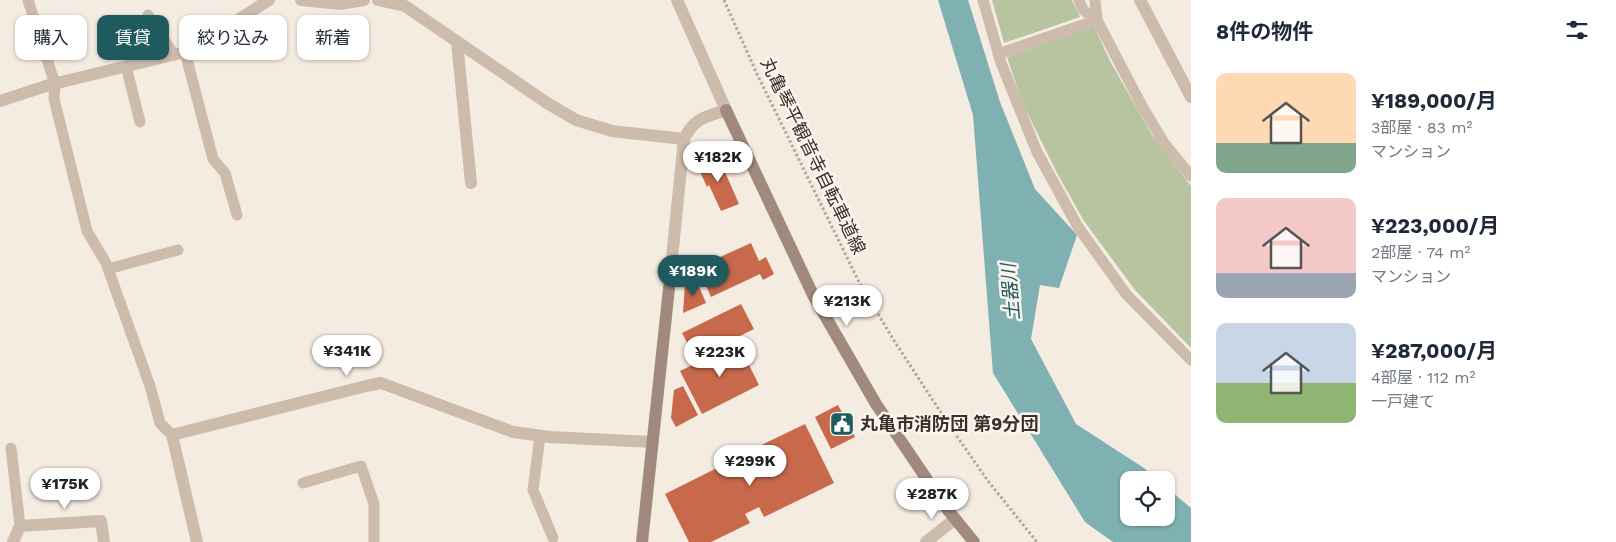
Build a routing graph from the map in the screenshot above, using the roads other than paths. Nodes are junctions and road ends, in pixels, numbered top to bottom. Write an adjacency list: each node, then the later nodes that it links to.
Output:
1 (28, 0): 20 (lane)
2 (269, 0): 11 (street)
3 (301, 0): 4 (street)
4 (364, 0)
5 (378, 0): 14 (street)
6 (677, 0): 23 (street)
7 (983, 0): 17 (lane)
8 (1079, 0): 12 (lane)
9 (1095, 0): 12 (lane)
10 (1140, 0): 21 (street)
11 (245, 15)
12 (1098, 20): 17 (lane); 26 (lane)
13 (169, 40): 15 (lane)
14 (457, 42): 25 (street); 27 (street)
15 (179, 52)
16 (179, 53): 19 (street)
17 (998, 54): 31 (lane)
18 (182, 60): 28 (lane)
19 (126, 66): 20 (street); 24 (lane)
20 (55, 84): 22 (street); 30 (lane)
21 (1191, 97)
22 (0, 101)
23 (726, 110): 25 (street); 37 (street)
24 (140, 122)
25 (684, 139): 34 (street)
26 (1191, 176)
27 (471, 183)
28 (237, 215)
29 (178, 250): 30 (lane)
30 (108, 268): 32 (lane)
31 (1191, 360)
32 (172, 435): 33 (street); 42 (street)
33 (540, 436): 34 (street); 39 (lane)
34 (652, 442): 44 (street)
35 (11, 448): 38 (lane)
36 (303, 484): 43 (lane)
37 (955, 519): 45 (street); 46 (street)
38 (20, 526): 40 (street); 41 (street)
39 (553, 538)
40 (13, 542)
41 (104, 542)
42 (197, 542)
43 (374, 542)
44 (642, 542)
45 (926, 542)
46 (974, 542)

